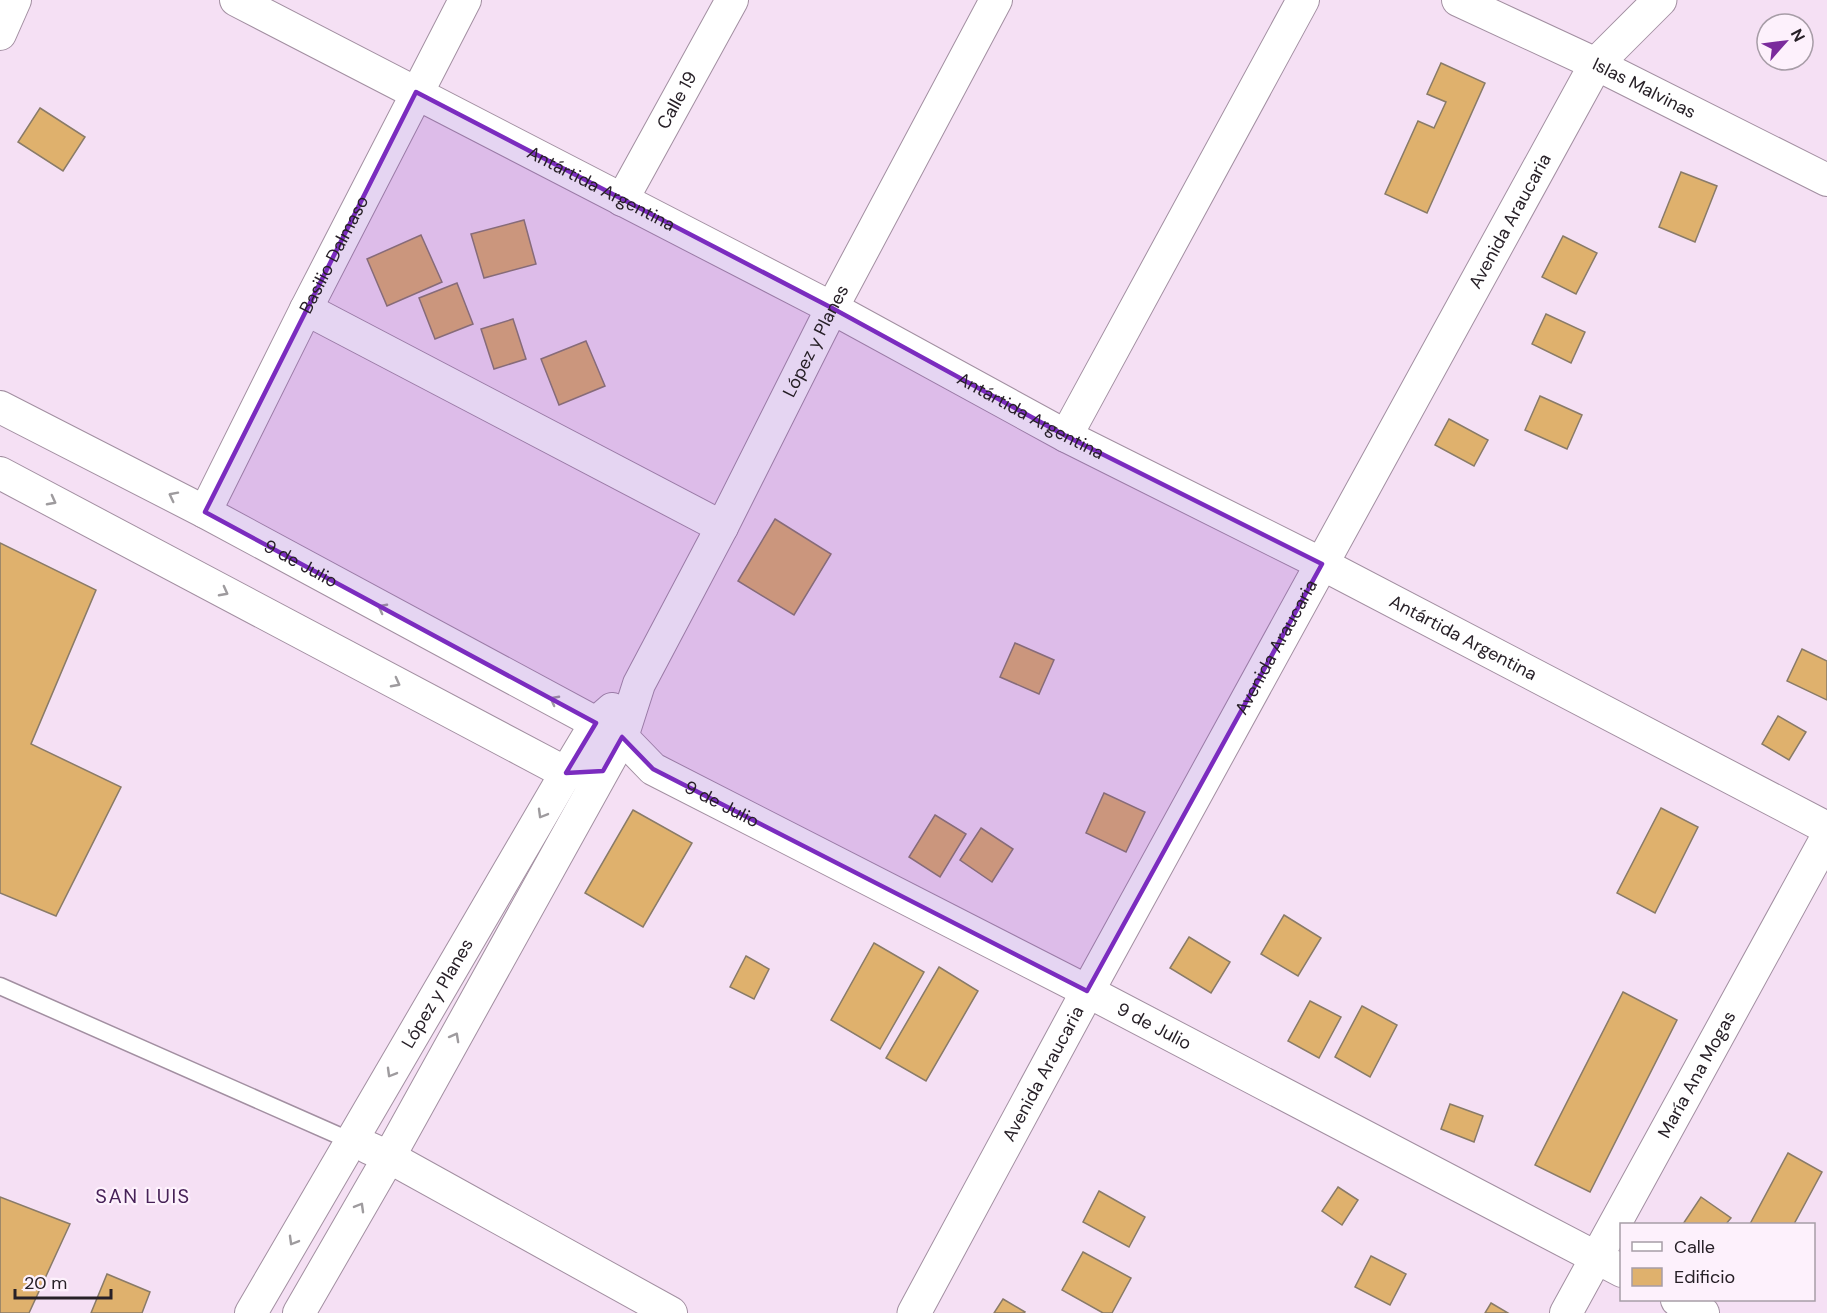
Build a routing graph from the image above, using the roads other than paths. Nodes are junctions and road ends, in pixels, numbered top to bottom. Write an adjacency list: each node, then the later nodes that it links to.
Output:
1 (15, 0): 9 (street)
2 (236, 0): 11 (street, Antártida Argentina)
3 (465, 0): 11 (street, Basilio Dalmaso)
4 (732, 0): 13 (street, Calle 19)
5 (996, 0): 14 (street, López y Planes)
6 (1303, 0): 17 (street)
7 (1458, 0): 10 (street, Islas Malvinas)
8 (1660, 0): 10 (main road, Avenida Araucaria)
9 (0, 34)
10 (1596, 64): 12 (street, Islas Malvinas); 21 (main road, Avenida Araucaria)
11 (416, 92): 13 (street, Antártida Argentina); 15 (street, Basilio Dalmaso)
12 (1827, 180)
13 (622, 200): 14 (street, Antártida Argentina)
14 (832, 308): 17 (street, Antártida Argentina); 20 (street, López y Planes)
15 (306, 309): 19 (street, Basilio Dalmaso); 20 (street)
16 (0, 408): 19 (street, 9 de Julio, one-way to 16)
17 (1066, 436): 21 (street, Antártida Argentina)
18 (0, 473): 25 (street, one-way to 25)
19 (205, 512): 22 (street, 9 de Julio, one-way to 19)
20 (722, 527): 22 (street, López y Planes)
21 (1322, 564): 26 (street, Antártida Argentina); 29 (main road, Avenida Araucaria)
22 (609, 730): 23 (street, 9 de Julio); 24 (street, López y Planes); 25 (street, López y Planes)
23 (653, 769): 24 (street, 9 de Julio); 29 (street, 9 de Julio)
24 (603, 771): 25 (street, 9 de Julio); 31 (street, López y Planes, one-way to 24)
25 (566, 773): 30 (street, López y Planes, one-way to 30)
26 (1827, 828)
27 (1827, 837): 32 (street, María Ana Mogas)
28 (0, 986): 30 (lane)
29 (1087, 991): 34 (street, 9 de Julio); 39 (main road, Avenida Araucaria)
30 (351, 1141): 31 (street); 36 (street, López y Planes, one-way to 36)
31 (389, 1156): 37 (street, López y Planes, one-way to 31); 38 (street)
32 (1630, 1223)
33 (1620, 1242): 34 (street, María Ana Mogas)
34 (1609, 1264): 40 (street, María Ana Mogas)
35 (1681, 1301): 41 (street)
36 (250, 1313)
37 (299, 1313)
38 (671, 1313)
39 (914, 1313)
40 (1566, 1313)
41 (1703, 1313)

